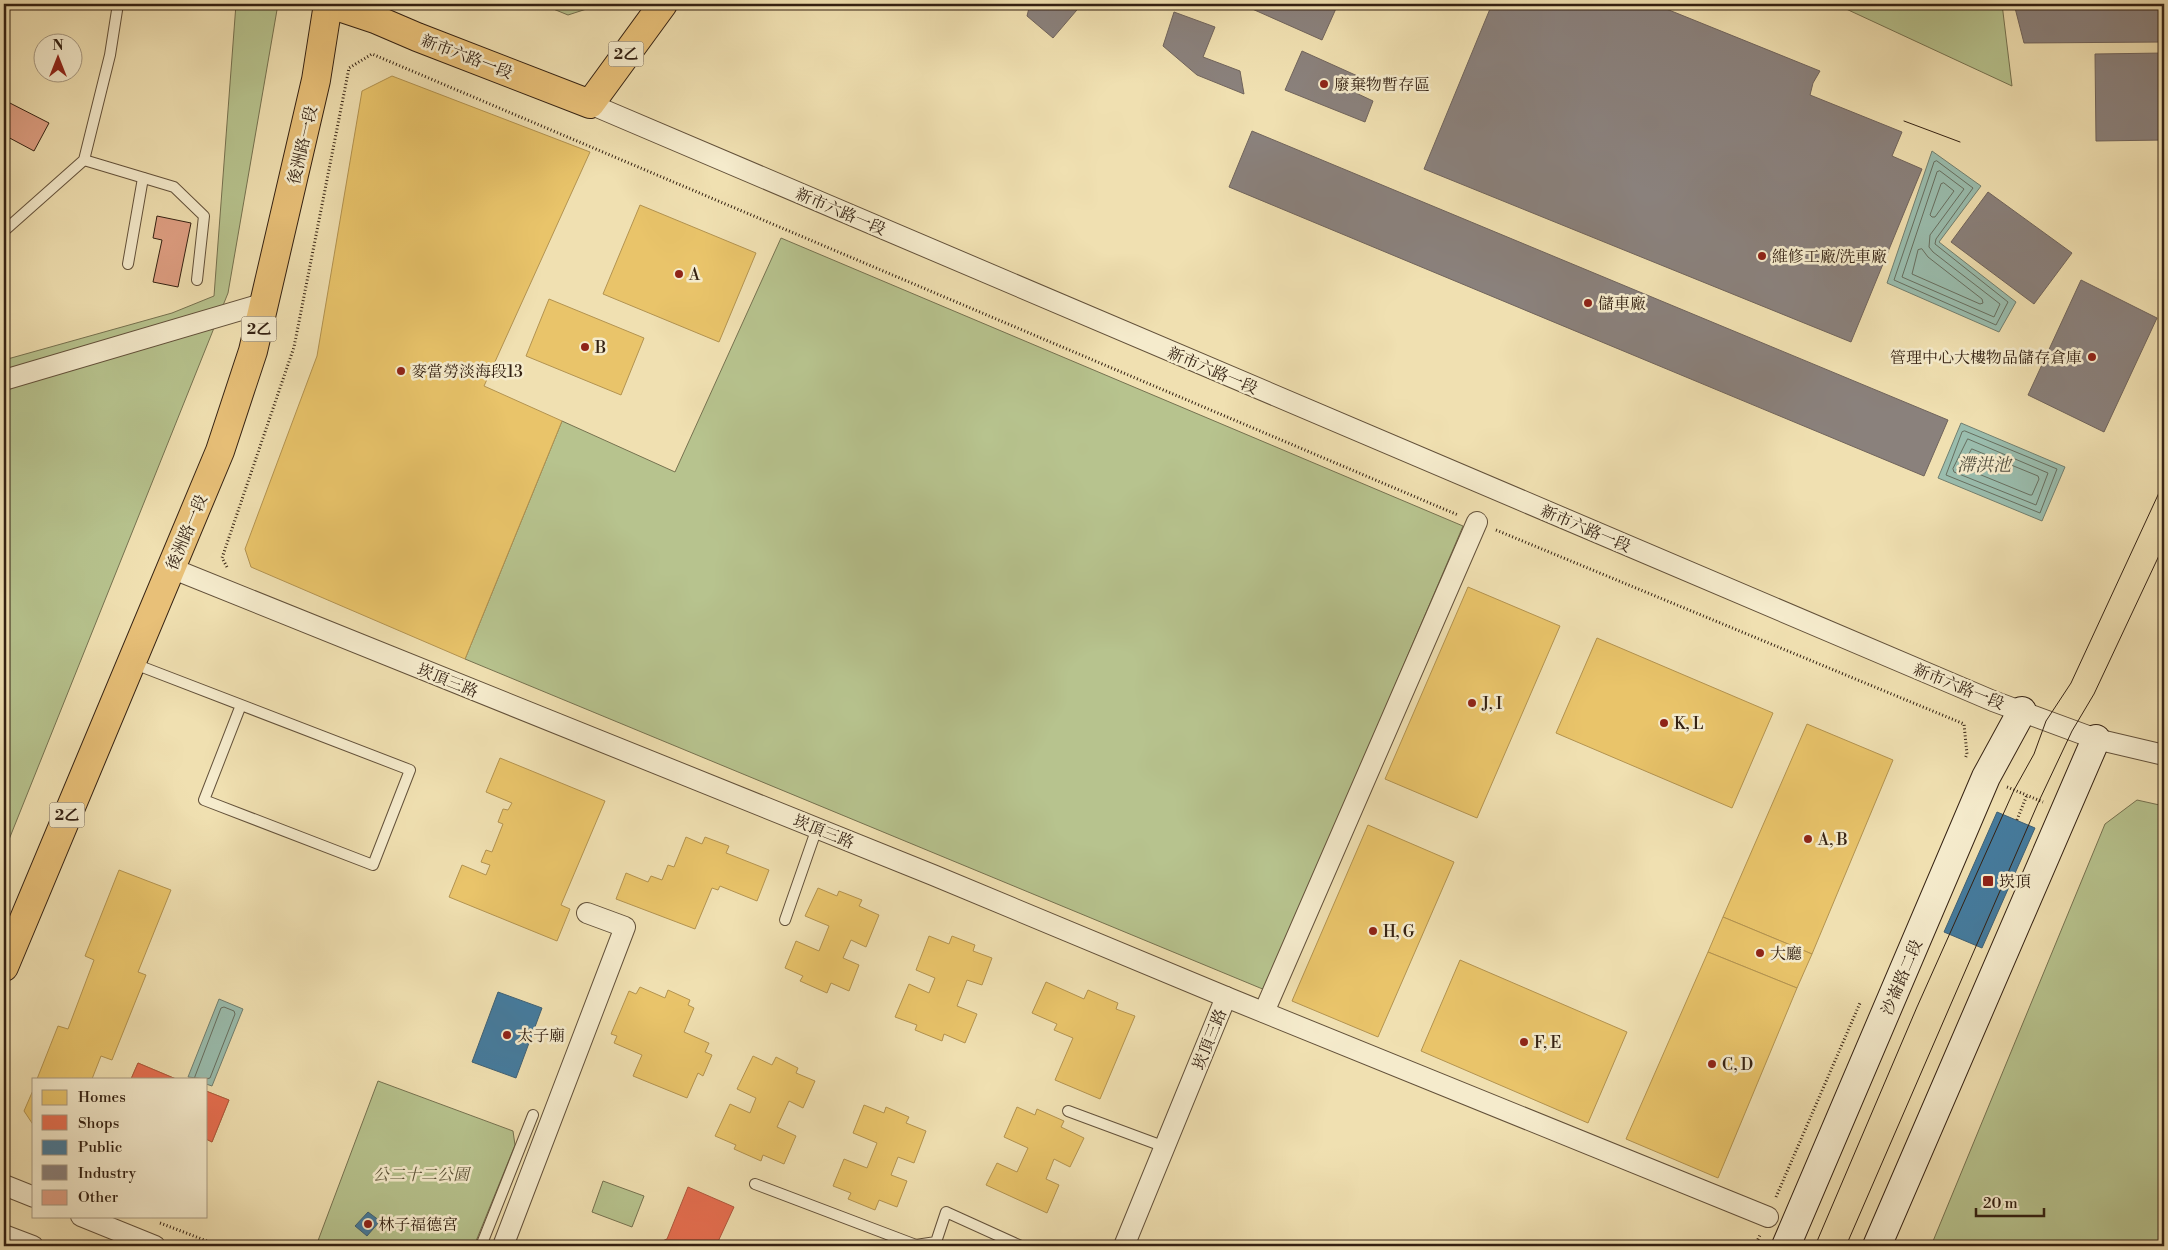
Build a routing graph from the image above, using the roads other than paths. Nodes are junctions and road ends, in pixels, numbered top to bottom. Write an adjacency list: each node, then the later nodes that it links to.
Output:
1 (118, 4): 6 (lane)
2 (329, 4): 4 (main road, 新市六路一段 / 2乙); 5 (main road, 新市六路一段 / 2乙)
3 (663, 4): 5 (main road, 2乙)
4 (316, 80): 11 (main road, 後洲路一段 / 2乙)
5 (590, 104): 17 (street, 新市六路一段)
6 (84, 160): 7 (lane); 8 (lane)
7 (144, 178): 9 (lane); 10 (lane)
8 (4, 231)
9 (128, 264)
10 (196, 280)
11 (265, 303): 12 (street); 14 (main road, 後洲路一段 / 2乙)
12 (4, 380)
13 (1477, 522): 25 (street)
14 (171, 568): 15 (main road, 後洲路一段 / 2乙); 20 (street, 崁頂三路)
15 (131, 663): 16 (lane); 23 (main road, 後洲路一段 / 2乙)
16 (241, 705): 16 (lane)
17 (2022, 711): 18 (street, 新市六路一段); 41 (street, 沙崙路二段)
18 (2096, 739): 19 (street, 新市六路一段); 42 (street)
19 (2164, 755)
20 (816, 828): 22 (lane); 24 (street, 崁頂三路)
21 (587, 913): 38 (street)
22 (785, 920)
23 (4, 966)
24 (1226, 997): 25 (street); 28 (street, 崁頂三路)
25 (1264, 1012): 32 (street)
26 (1068, 1111): 28 (lane)
27 (533, 1115): 37 (lane)
28 (1165, 1147): 40 (street, 崁頂三路)
29 (755, 1184): 39 (lane)
30 (4, 1185): 31 (street)
31 (32, 1196)
32 (1768, 1217)
33 (86, 1218): 36 (street)
34 (4, 1234): 35 (street)
35 (32, 1246)
36 (155, 1246)
37 (482, 1246)
38 (503, 1246)
39 (1021, 1246)
40 (1124, 1246)
41 (1786, 1246)
42 (1877, 1246)

